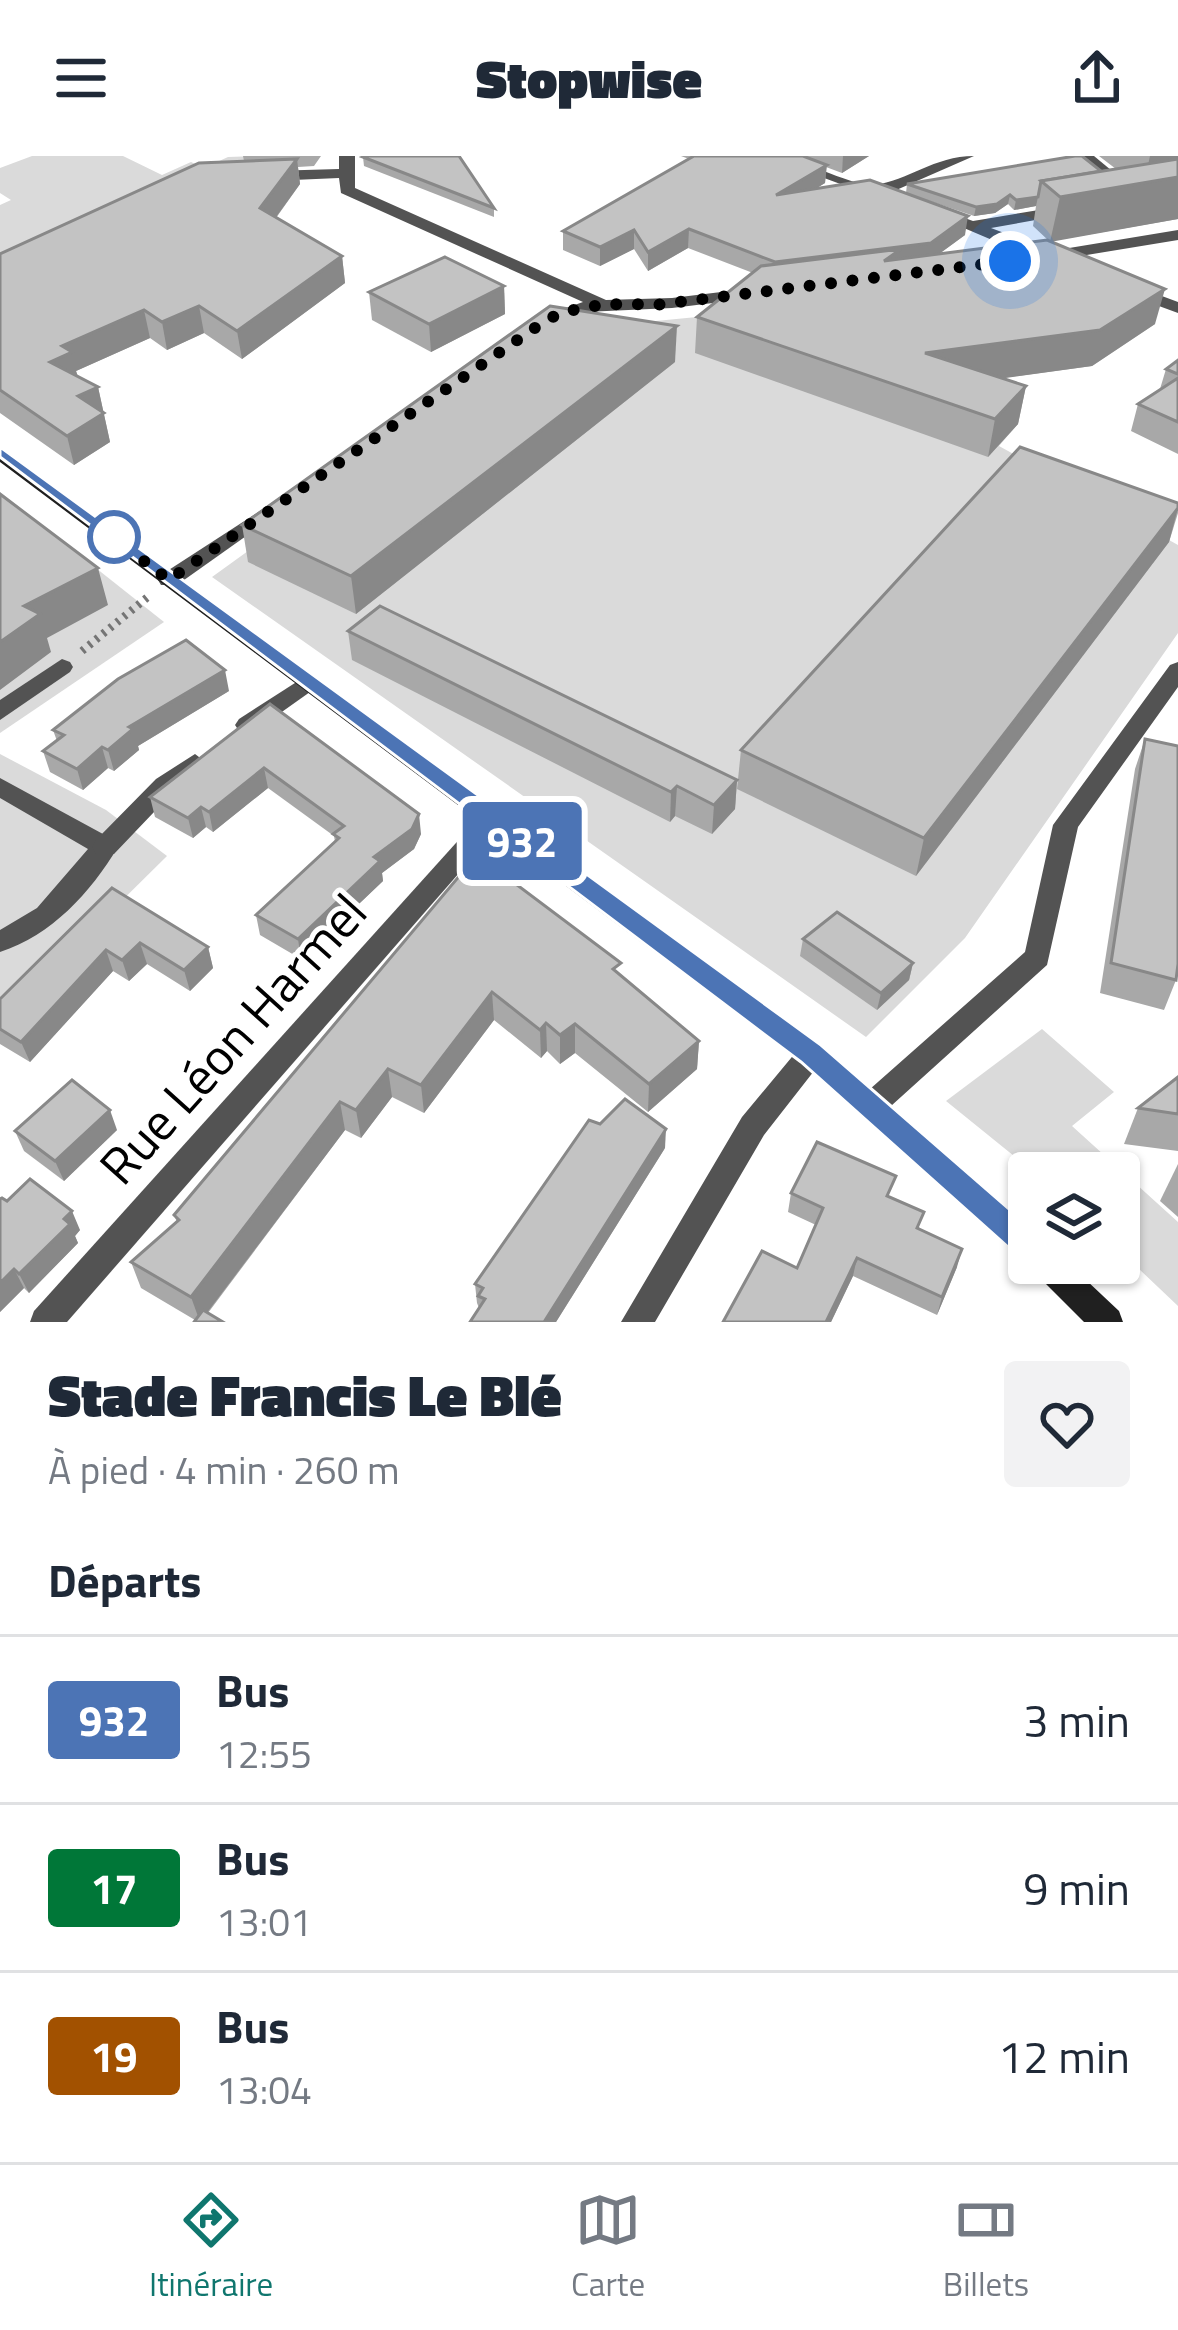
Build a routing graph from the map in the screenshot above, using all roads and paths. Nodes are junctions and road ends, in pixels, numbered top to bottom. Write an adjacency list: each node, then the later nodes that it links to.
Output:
1 (773, 156): 6 (street)
2 (964, 156): 6 (street)
3 (1084, 156): 8 (street)
4 (346, 165): 5 (street); 18 (street)
5 (263, 179)
6 (872, 191): 7 (street)
7 (892, 198)
8 (1114, 202)
9 (913, 205): 11 (street)
10 (1091, 206): 11 (street)
11 (973, 226): 13 (street)
12 (1178, 235): 13 (street)
13 (1050, 256): 14 (street); 15 (street)
14 (1010, 261)
15 (1076, 266)
16 (1117, 283): 19 (street)
17 (764, 292): 18 (street)
18 (599, 303): 20 (street)
19 (1178, 308)
20 (528, 332)
21 (0, 453): 23 (main road)
22 (292, 494): 23 (street)
23 (169, 580): 24 (path); 26 (main road)
24 (62, 668): 27 (street)
25 (1178, 670): 33 (street)
26 (309, 682): 29 (main road); 30 (street)
27 (0, 712)
28 (0, 787): 30 (street)
29 (492, 819): 32 (main road); 36 (street, Rue Léon Harmel)
30 (104, 847): 31 (street)
31 (0, 941)
32 (811, 1054): 33 (main road); 37 (street)
33 (871, 1106): 34 (main road)
34 (1008, 1227)
35 (1068, 1284): 38 (main road)
36 (46, 1322)
37 (637, 1322)
38 (1107, 1322)

